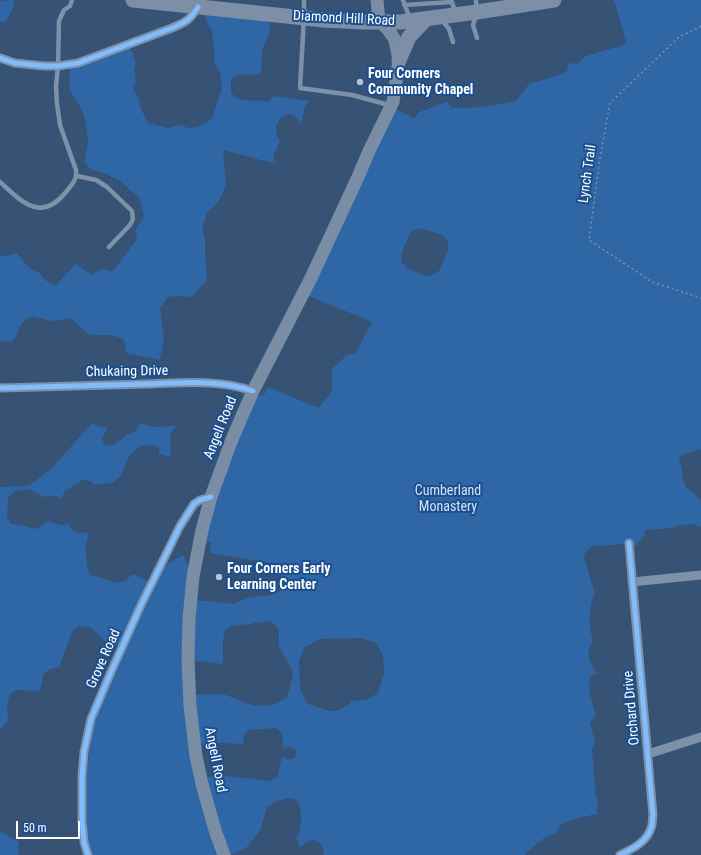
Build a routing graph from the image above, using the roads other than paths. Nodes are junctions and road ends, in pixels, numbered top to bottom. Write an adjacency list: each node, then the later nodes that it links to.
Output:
1 (72, 0): 21 (lane)
2 (133, 0): 6 (main road, Diamond Hill Road)
3 (304, 0): 14 (lane)
4 (377, 0): 16 (main road)
5 (546, 1): 10 (main road, Diamond Hill Road)
6 (162, 2): 12 (main road, Diamond Hill Road)
7 (415, 2): 8 (lane); 13 (lane)
8 (404, 3): 15 (lane)
9 (477, 3): 10 (main road, Diamond Hill Road); 11 (main road, Diamond Hill Road); 17 (lane)
10 (511, 4)
11 (453, 6): 13 (main road, Diamond Hill Road)
12 (198, 7): 14 (main road, Diamond Hill Road); 21 (street)
13 (431, 7): 15 (main road, Diamond Hill Road); 18 (lane); 20 (main road)
14 (304, 18): 16 (main road, Diamond Hill Road); 22 (lane)
15 (411, 21): 16 (main road, Diamond Hill Road)
16 (379, 22): 20 (main road, Angell Road)
17 (477, 38)
18 (453, 42)
19 (0, 58): 21 (street)
20 (399, 60): 22 (main road, Angell Road)
21 (58, 66): 23 (lane)
22 (391, 105): 27 (main road, Angell Road)
23 (77, 176): 24 (lane); 25 (lane)
24 (0, 182)
25 (109, 247)
26 (0, 388): 27 (street, Chukaing Drive)
27 (253, 391): 28 (main road, Angell Road)
28 (211, 497): 34 (street, Grove Road); 35 (main road, Angell Road)
29 (629, 544): 31 (street, Orchard Drive)
30 (701, 575): 31 (street)
31 (632, 582): 33 (street, Orchard Drive)
32 (701, 737): 33 (street)
33 (648, 754): 36 (street, Orchard Drive)
34 (88, 855)
35 (224, 855)
36 (620, 855)

